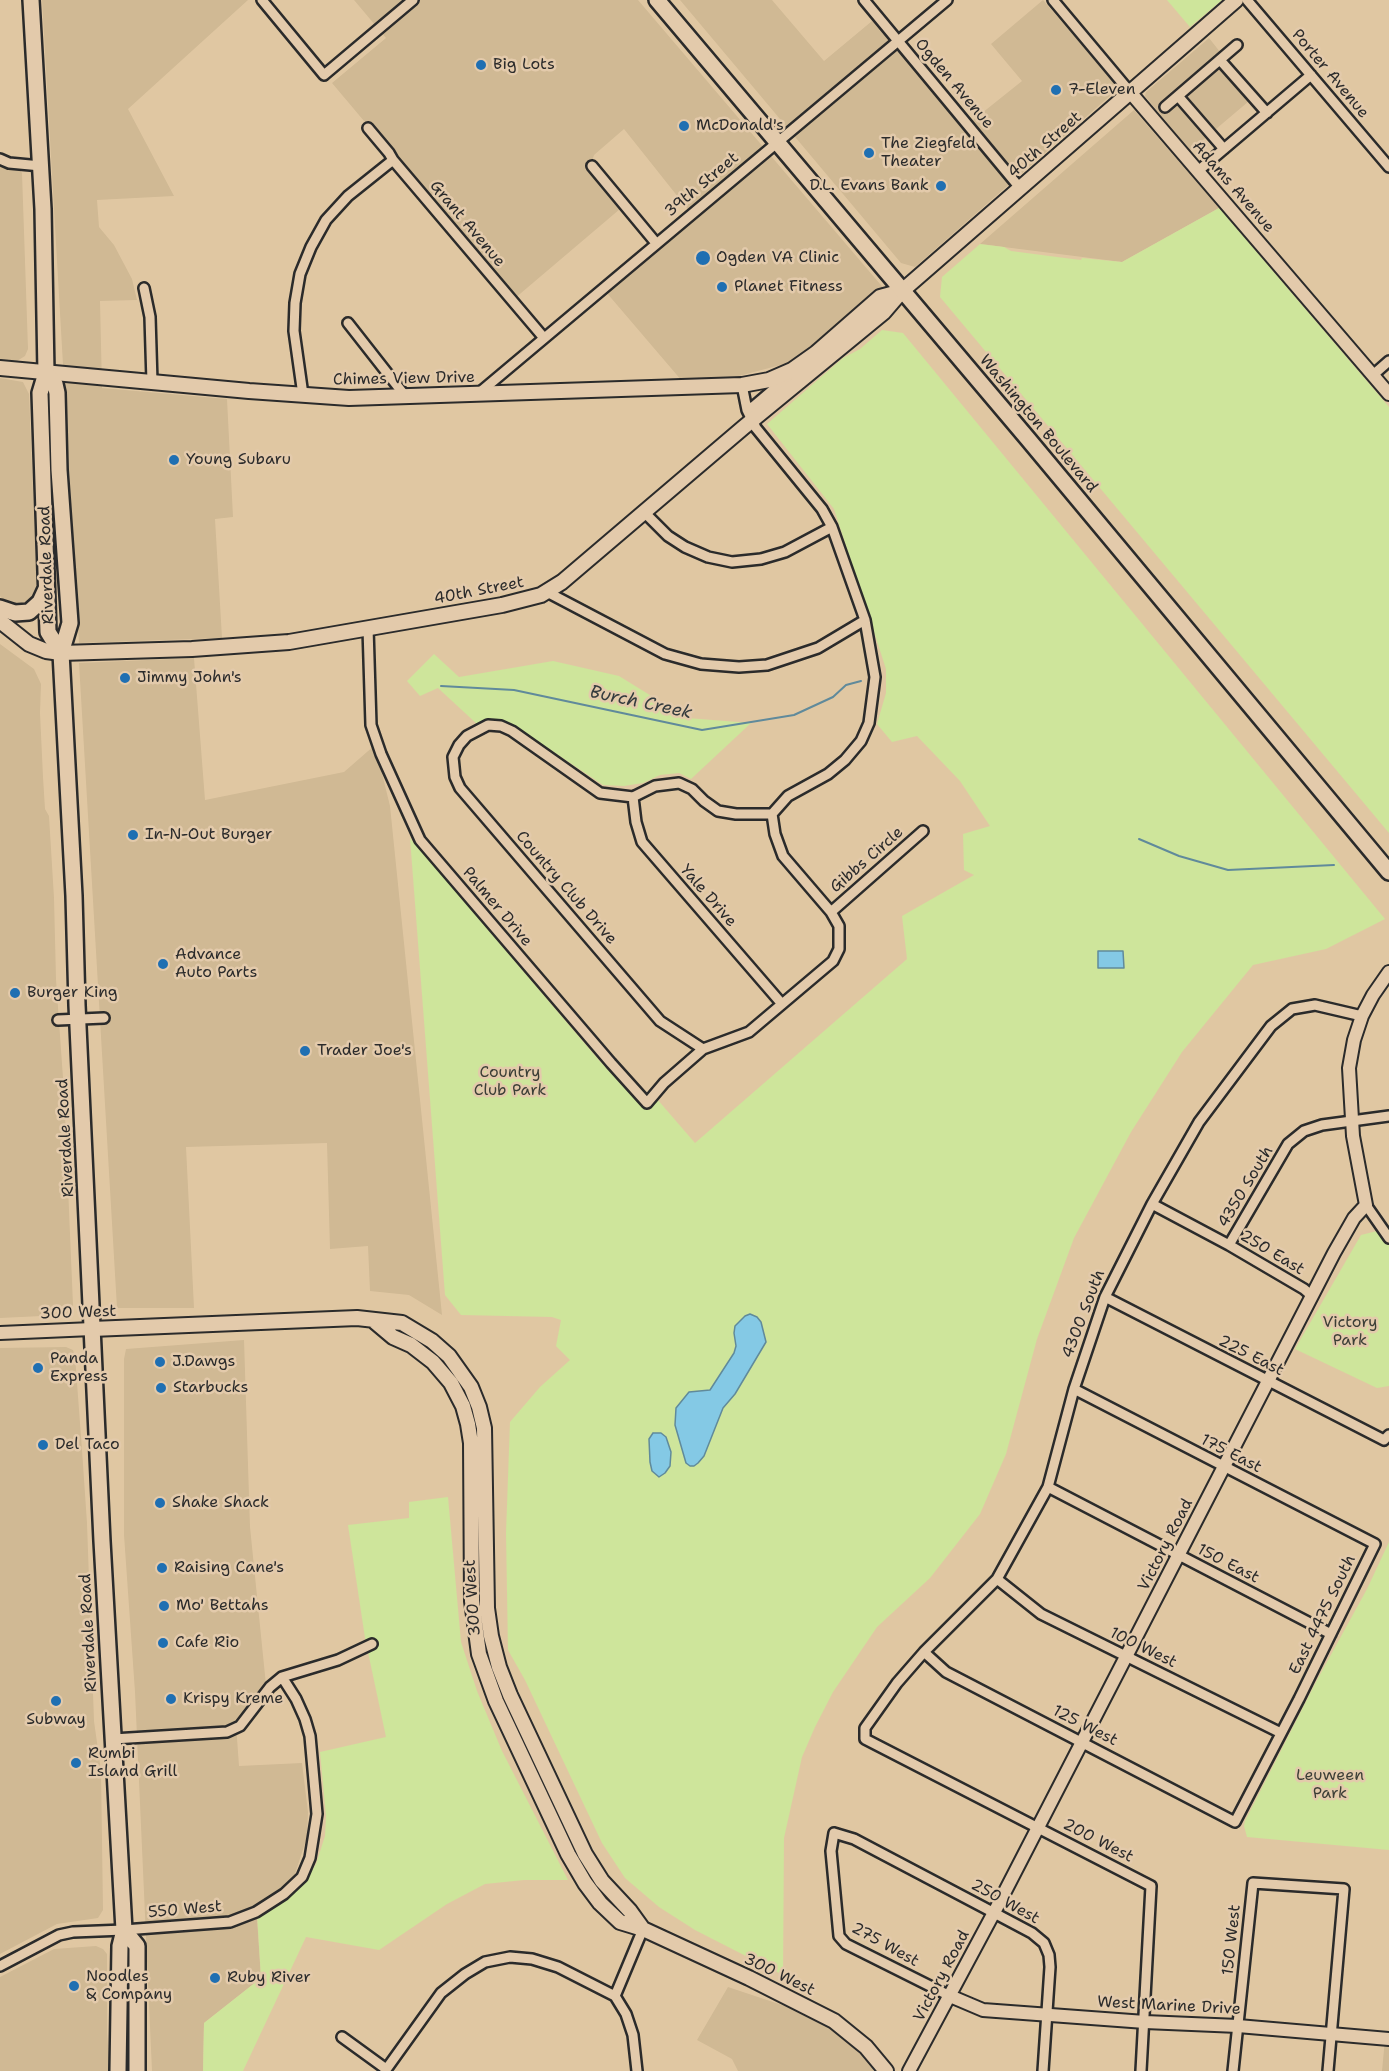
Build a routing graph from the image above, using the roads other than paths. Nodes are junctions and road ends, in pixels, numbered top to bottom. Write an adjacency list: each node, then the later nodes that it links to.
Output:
1 (31, 0): 23 (main road, Riverdale Road)
2 (262, 0): 3 (street)
3 (413, 0)
4 (657, 0): 19 (main road, Washington Boulevard)
5 (864, 0): 10 (street, Ogden Avenue)
6 (947, 0): 10 (street, 39th Street)
7 (1053, 0): 14 (street, Adams Avenue)
8 (1236, 0): 14 (main road, 40th Street)
9 (1247, 0): 13 (street, Porter Avenue)
10 (899, 42): 19 (street, 39th Street); 27 (street, Ogden Avenue)
11 (1237, 45): 12 (street)
12 (1220, 60): 15 (street); 17 (street)
13 (1311, 75): 17 (street); 25 (street, Porter Avenue)
14 (1130, 92): 26 (street, Adams Avenue); 27 (main road, 40th Street)
15 (1178, 96): 16 (street); 20 (street)
16 (1166, 107)
17 (1267, 113): 20 (street)
18 (368, 128): 22 (street, Grant Avenue)
19 (777, 142): 28 (street, 39th Street); 30 (main road, Washington Boulevard)
20 (1224, 149): 26 (street)
21 (0, 159): 23 (street)
22 (393, 160): 32 (street, Grant Avenue); 42 (street)
23 (40, 166): 36 (main road, Riverdale Road)
24 (592, 166): 28 (street)
25 (1389, 167)
26 (1198, 171): 37 (street, Adams Avenue)
27 (1020, 188): 30 (main road, 40th Street)
28 (656, 243): 32 (street, 39th Street)
29 (144, 288): 38 (street)
30 (902, 291): 33 (main road, 40th Street); 44 (main road, 40th Street); 57 (main road, Washington Boulevard)
31 (348, 323): 43 (street)
32 (544, 338): 40 (street, 39th Street)
33 (805, 361): 39 (main road, Chimes View Drive); 44 (street, 40th Street)
34 (1389, 361): 37 (street)
35 (0, 368): 36 (main road, Chimes View Drive)
36 (46, 373): 38 (main road, Chimes View Drive); 47 (main road, Riverdale Road); 53 (main road, Riverdale Road)
37 (1373, 375): 41 (street, Adams Avenue)
38 (152, 382): 42 (main road, Chimes View Drive)
39 (742, 385): 40 (main road, Chimes View Drive); 44 (street)
40 (477, 394): 43 (main road, Chimes View Drive)
41 (1389, 394)
42 (303, 395): 43 (main road, Chimes View Drive)
43 (406, 397)
44 (749, 415): 45 (main road, 40th Street); 46 (street)
45 (644, 512): 46 (street); 48 (main road, 40th Street)
46 (832, 527): 50 (street)
47 (47, 586): 49 (main road); 53 (main road, Riverdale Road)
48 (547, 592): 50 (street); 52 (main road, 40th Street)
49 (0, 608)
50 (865, 620): 55 (street)
51 (0, 621): 53 (main road, 40th Street)
52 (368, 628): 53 (main road, 40th Street); 65 (street, Palmer Drive)
53 (61, 653): 61 (main road)
54 (633, 797): 55 (street); 60 (street, Yale Drive); 65 (street, Country Club Drive)
55 (772, 814): 58 (street)
56 (923, 831): 58 (street, Gibbs Circle)
57 (1389, 872)
58 (831, 912): 60 (street)
59 (1389, 972): 62 (street)
60 (782, 1005): 65 (street)
61 (78, 1012): 63 (street); 64 (street); 74 (main road, Riverdale Road)
62 (1362, 1016): 67 (street); 68 (street, 4300 South)
63 (104, 1018)
64 (58, 1020)
65 (703, 1049)
66 (1389, 1116): 67 (street, 4350 South)
67 (1353, 1121): 69 (street); 71 (street, 4350 South)
68 (1152, 1204): 71 (street, 250 East); 73 (street, 4300 South)
69 (1366, 1205): 70 (street); 72 (street, Victory Road)
70 (1389, 1238)
71 (1229, 1245): 72 (street, 250 East)
72 (1312, 1296): 76 (street, Victory Road)
73 (1106, 1297): 76 (street, 225 East); 77 (street, 4300 South)
74 (92, 1329): 75 (street, 300 West); 90 (main road, Riverdale Road); 96 (main road, 300 West)
75 (0, 1333)
76 (1269, 1382): 78 (street, 225 East); 79 (street, Victory Road)
77 (1074, 1389): 79 (street, 175 East); 80 (street, 4300 South)
78 (1386, 1438)
79 (1224, 1467): 81 (street, 175 East); 82 (street, Victory Road)
80 (1048, 1487): 82 (street, 150 East); 83 (street, 4300 South)
81 (1375, 1544): 84 (street, East 4475 South)
82 (1179, 1555): 84 (street, 150 East); 87 (street, Victory Road)
83 (997, 1579): 86 (street, 4300 South); 87 (street, 100 West)
84 (1331, 1634): 89 (street, East 4475 South)
85 (372, 1644): 88 (street)
86 (924, 1653): 91 (street, 4300 South); 92 (street, 125 West)
87 (1127, 1657): 89 (street, 100 West); 92 (street, Victory Road)
88 (282, 1677): 90 (street); 97 (street, 550 West)
89 (1281, 1733): 93 (street, East 4475 South)
90 (113, 1739): 97 (main road, Riverdale Road)
91 (865, 1739): 94 (street, 200 West)
92 (1083, 1742): 93 (street, 125 West); 94 (street, Victory Road)
93 (1235, 1822)
94 (1037, 1827): 95 (street, Victory Road); 103 (street, 200 West)
95 (994, 1913): 98 (street, 250 West); 101 (street, Victory Road); 102 (street, 250 West)
96 (643, 1929): 100 (street); 112 (main road, 300 West)
97 (124, 1930): 99 (street, 550 West); 109 (main road, Riverdale Road); 110 (main road)
98 (839, 1936): 101 (street, 275 West)
99 (0, 1966)
100 (615, 1996): 108 (street); 111 (street)
101 (950, 1996): 102 (street, West Marine Drive); 113 (street, Victory Road)
102 (1046, 2015): 103 (street, West Marine Drive); 114 (street, 250 West)
103 (1145, 2022): 104 (street, West Marine Drive); 115 (street, 200 West)
104 (1238, 2026): 105 (street, West Marine Drive); 105 (street, 150 West); 116 (street, 150 West)
105 (1331, 2034): 107 (street, West Marine Drive); 117 (street)
106 (342, 2037): 108 (street)
107 (1389, 2039)
108 (386, 2070)
109 (118, 2071)
110 (137, 2071)
111 (637, 2071)
112 (886, 2071)
113 (909, 2071)
114 (1043, 2071)
115 (1141, 2071)
116 (1233, 2071)
117 (1328, 2071)

